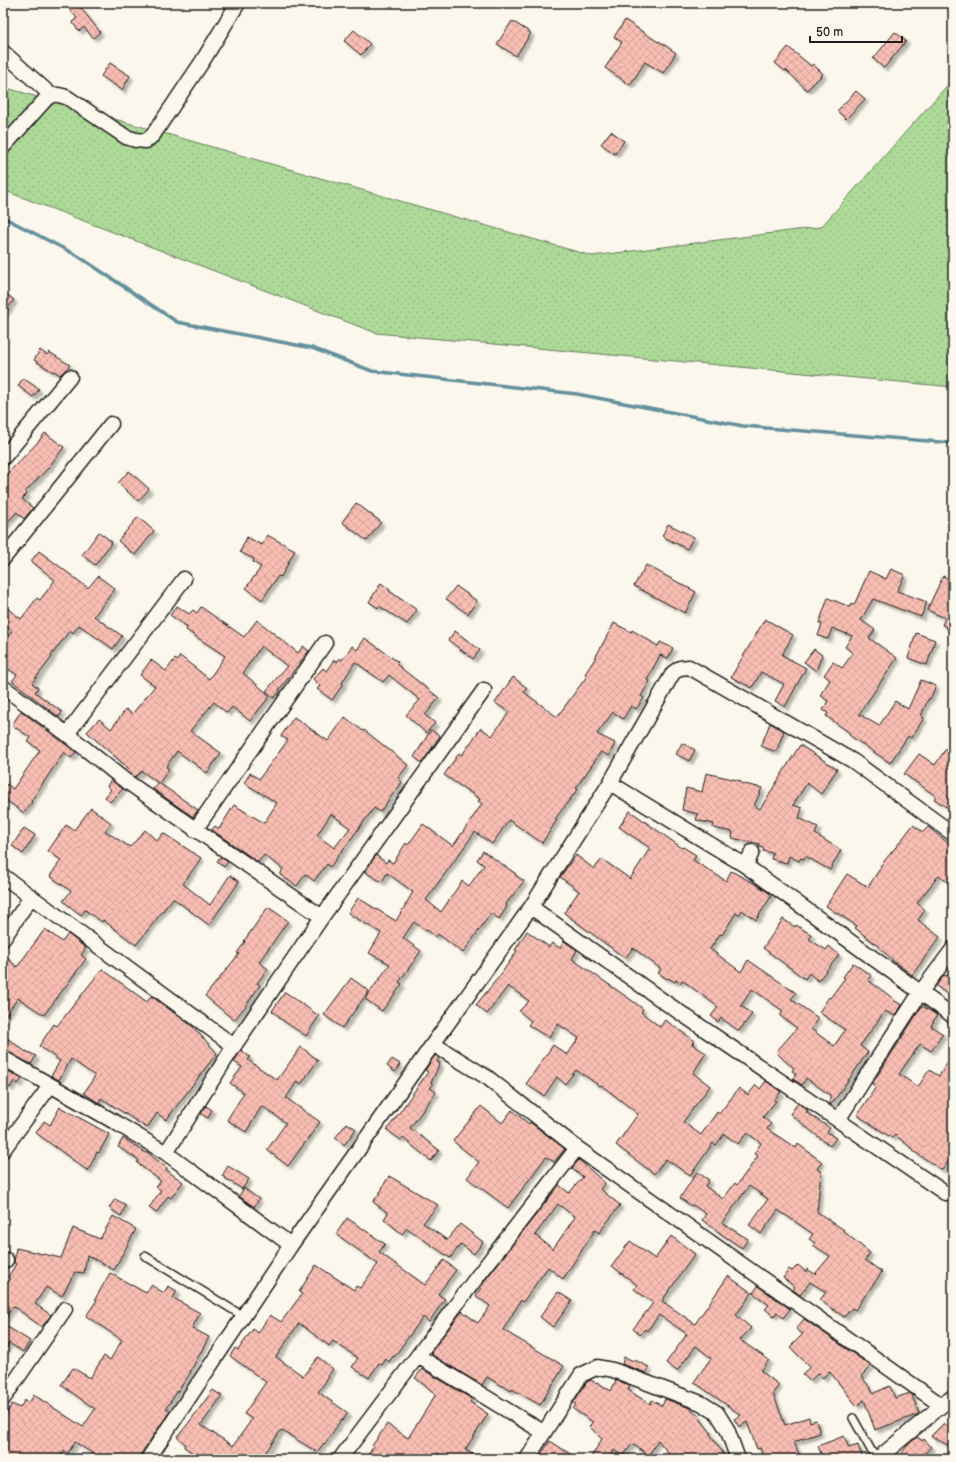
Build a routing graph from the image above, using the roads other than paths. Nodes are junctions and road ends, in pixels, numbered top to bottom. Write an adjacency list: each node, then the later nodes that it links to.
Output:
1 (233, 5): 3 (street)
2 (3, 52): 3 (street)
3 (51, 95): 4 (street)
4 (3, 147)
5 (70, 377): 7 (street)
6 (111, 424): 8 (street)
7 (3, 458)
8 (3, 559)
9 (184, 579): 13 (street)
10 (325, 643): 15 (street)
11 (3, 687): 13 (street)
12 (484, 690): 22 (street)
13 (67, 734): 15 (street)
14 (610, 783): 16 (street); 18 (street); 21 (street)
15 (195, 830): 22 (street)
16 (953, 834)
17 (752, 852): 18 (street)
18 (746, 866): 25 (street)
19 (3, 876): 20 (street)
20 (31, 897): 23 (street); 28 (street)
21 (531, 907): 27 (street); 31 (street)
22 (322, 917): 28 (street)
23 (3, 940)
24 (953, 948): 25 (street)
25 (920, 992): 26 (street); 31 (street)
26 (953, 1016)
27 (433, 1044): 32 (street); 36 (street)
28 (234, 1046): 34 (street)
29 (3, 1058): 30 (street)
30 (50, 1086): 33 (street); 34 (street)
31 (838, 1120): 35 (street)
32 (578, 1148): 40 (street); 43 (street)
33 (3, 1150)
34 (166, 1153): 36 (street)
35 (953, 1193)
36 (291, 1245): 39 (street)
37 (145, 1256): 39 (lane)
38 (65, 1309): 42 (street)
39 (243, 1316): 46 (street)
40 (418, 1356): 45 (street); 47 (street)
41 (953, 1397): 43 (street)
42 (3, 1399)
43 (941, 1405): 51 (street)
44 (853, 1418): 50 (lane)
45 (543, 1432): 48 (street); 49 (street)
46 (148, 1459)
47 (340, 1459)
48 (527, 1459)
49 (738, 1459)
50 (876, 1459)
51 (879, 1459)

